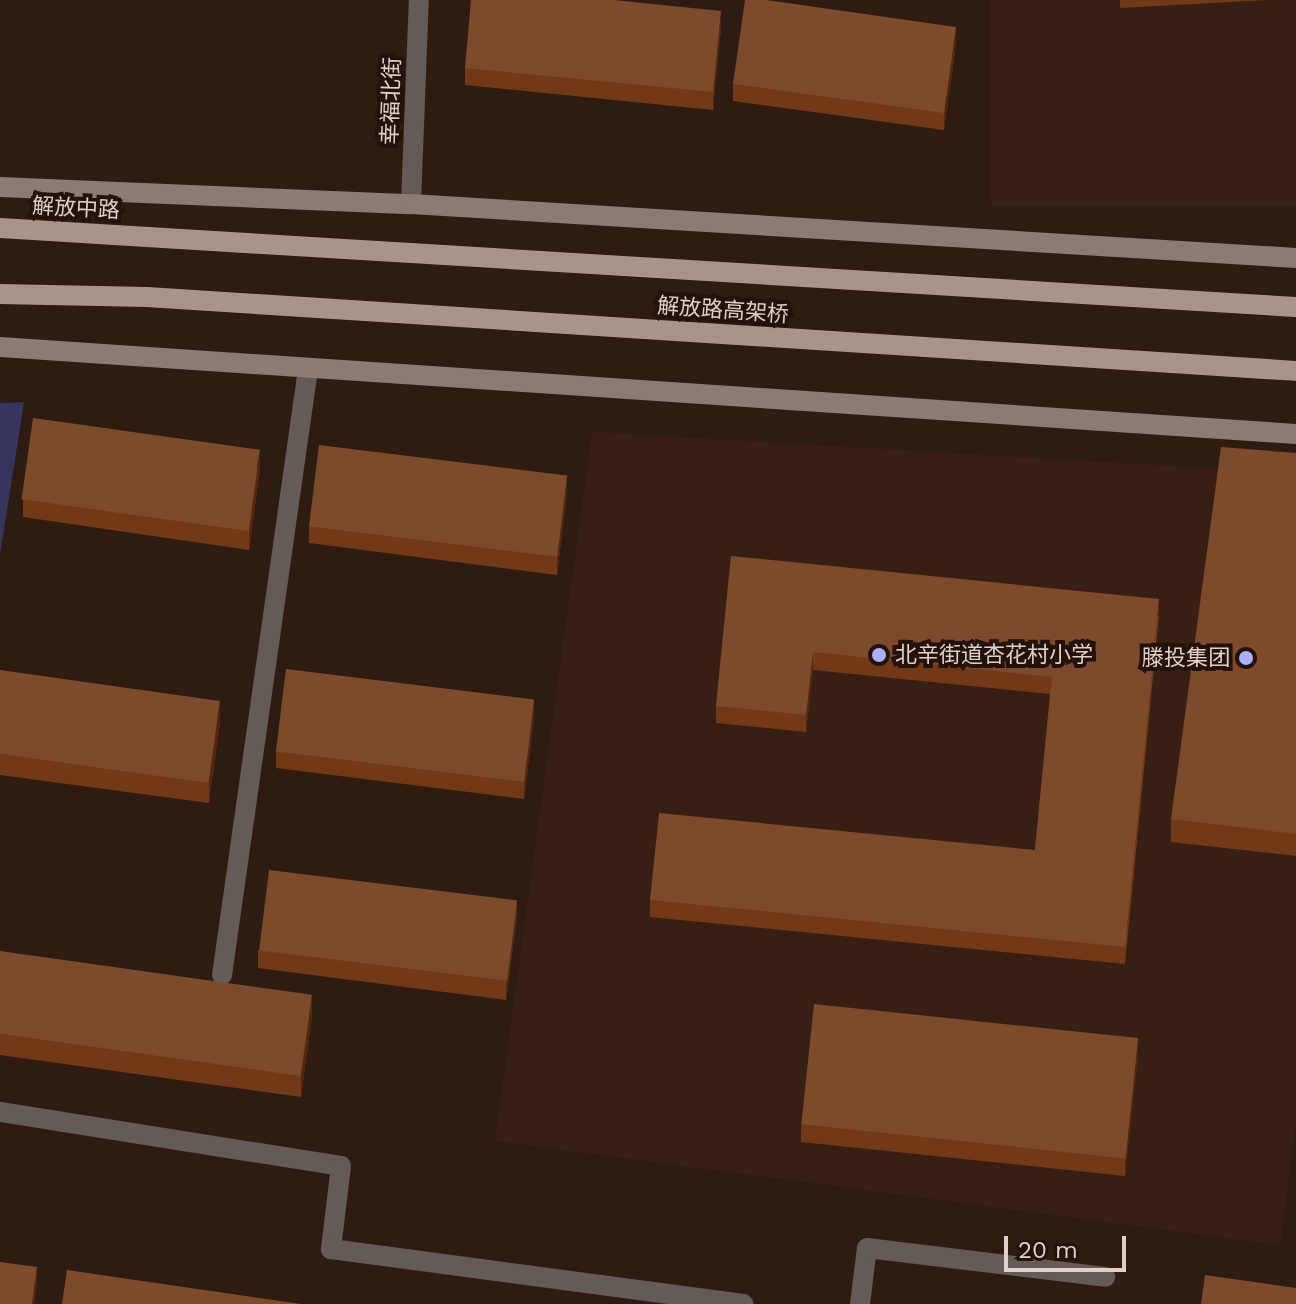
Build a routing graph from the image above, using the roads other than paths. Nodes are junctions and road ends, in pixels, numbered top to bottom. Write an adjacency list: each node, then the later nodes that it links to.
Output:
1 (419, 0): 3 (street, 幸福北街)
2 (0, 187): 3 (street)
3 (411, 204): 6 (street)
4 (0, 228): 5 (main road, 解放中路)
5 (150, 235): 8 (main road, 解放路高架桥)
6 (1296, 258)
7 (0, 294): 11 (main road, 解放路高架桥)
8 (1296, 307)
9 (0, 347): 10 (street)
10 (308, 369): 12 (street); 13 (street)
11 (1296, 371)
12 (1296, 434)
13 (222, 975)
14 (0, 1112): 16 (street)
15 (1105, 1277): 17 (street)
16 (743, 1304)
17 (860, 1304)

